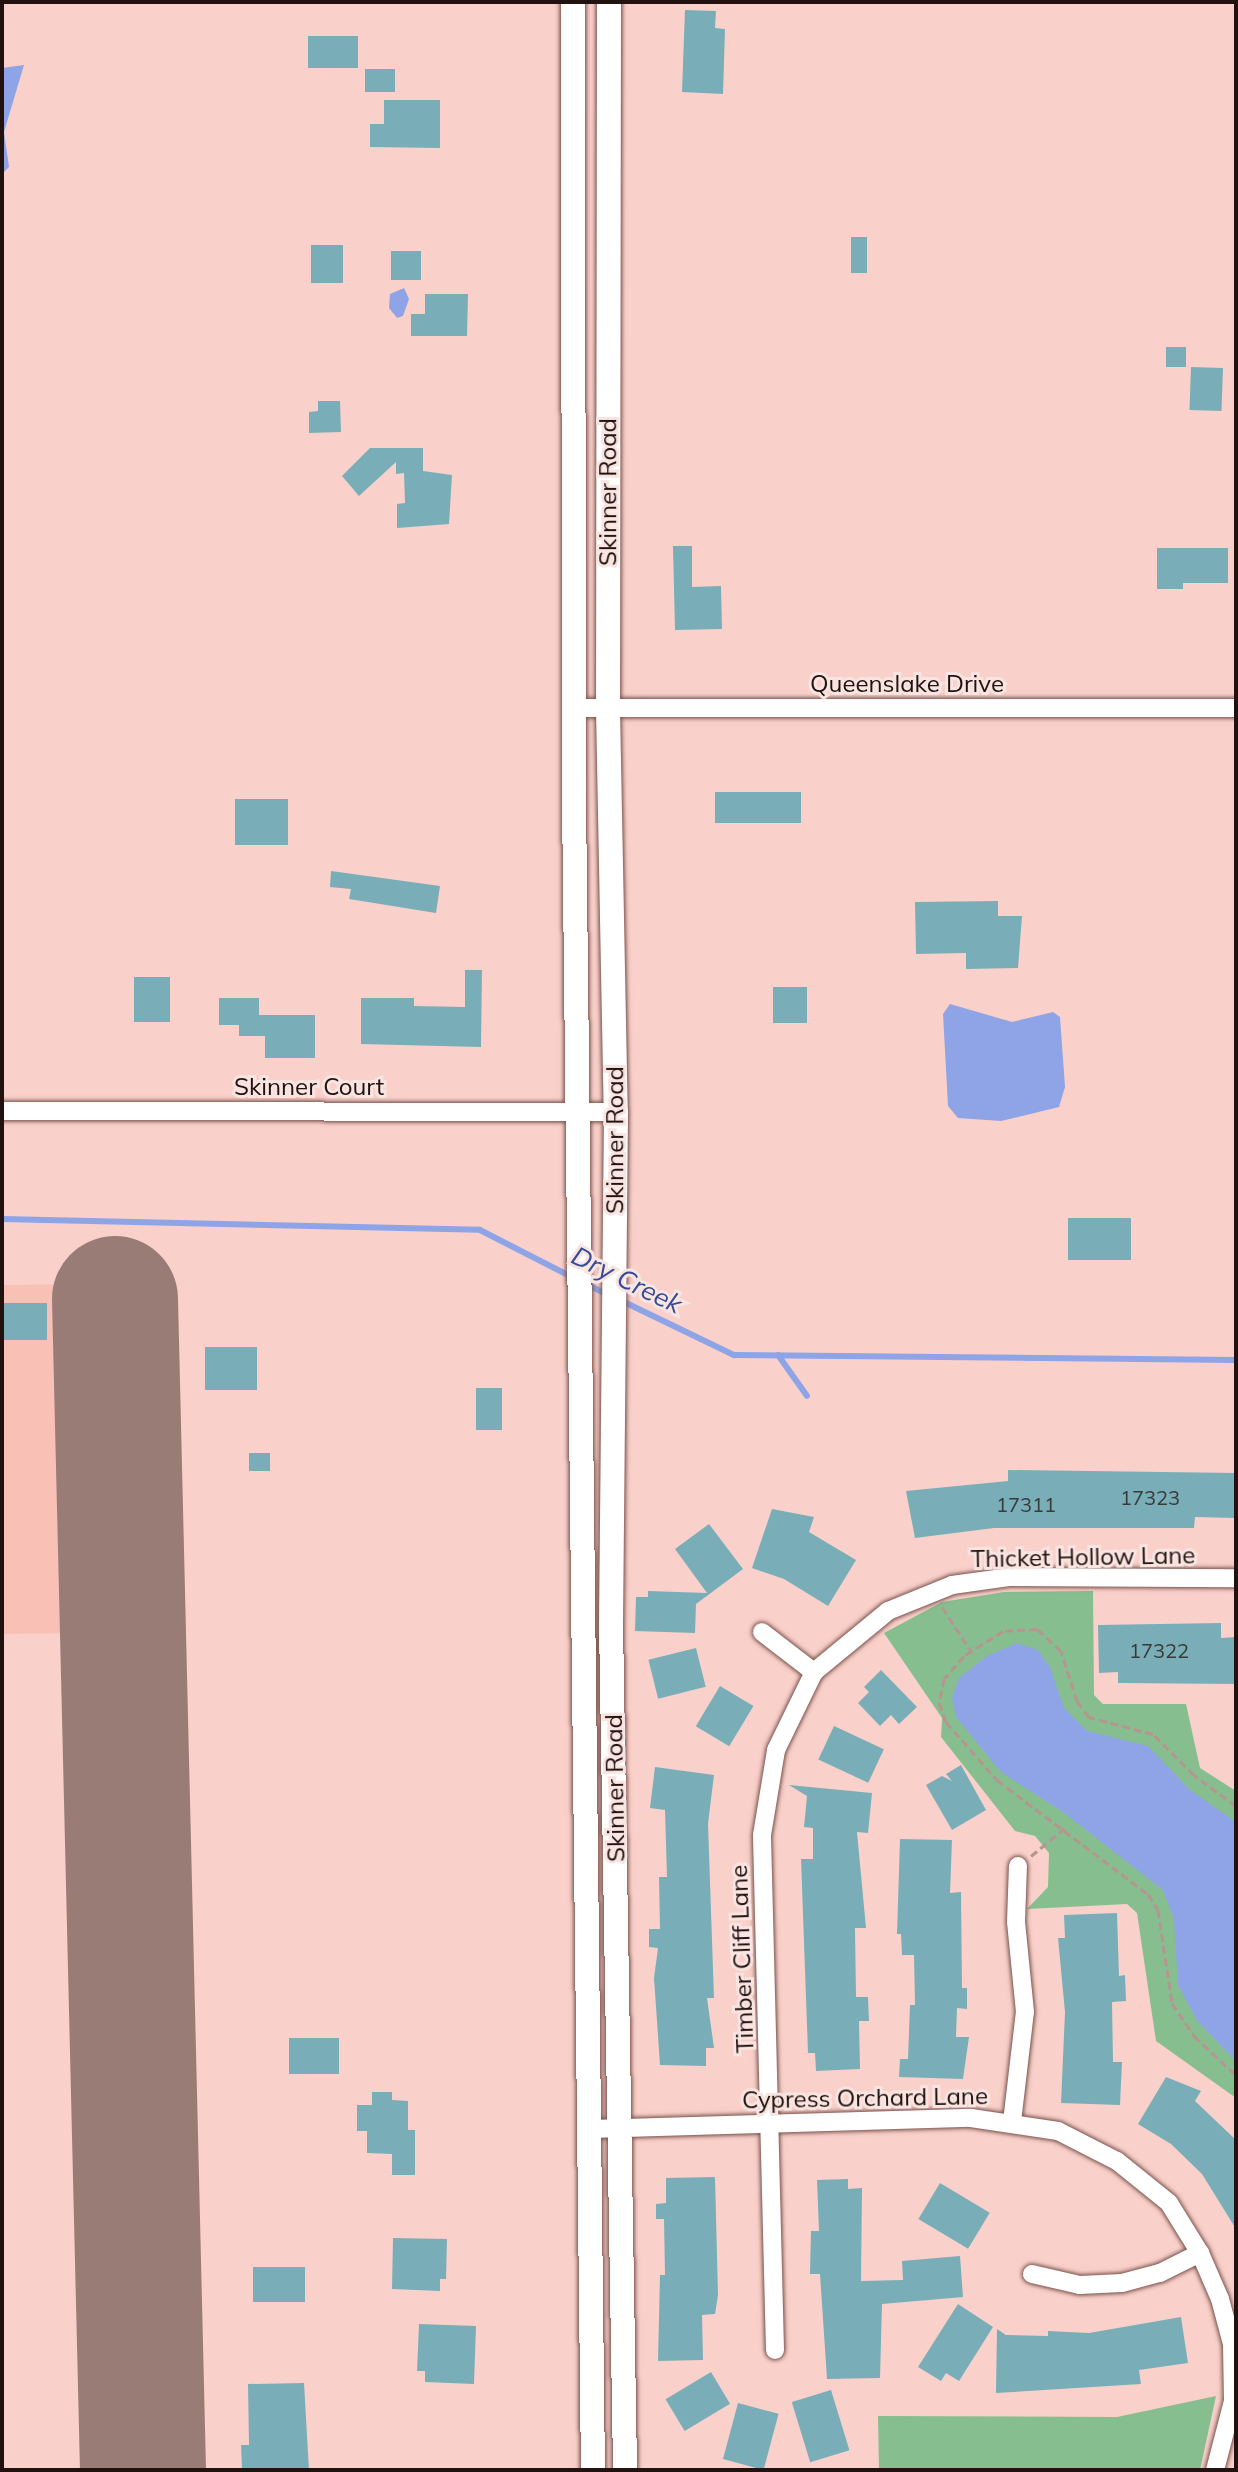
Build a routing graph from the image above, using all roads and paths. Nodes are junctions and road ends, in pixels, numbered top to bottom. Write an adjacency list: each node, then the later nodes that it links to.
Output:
1 (573, 2): 3 (street, Skinner Road)
2 (609, 2): 5 (street, Skinner Road)
3 (577, 708): 5 (street, Queenslake Drive); 7 (street, Skinner Road)
4 (1236, 708): 5 (street, Queenslake Drive)
5 (608, 709): 8 (street, Skinner Road)
6 (2, 1111): 7 (street, Skinner Court)
7 (581, 1112): 8 (street, Skinner Court); 21 (street, Skinner Road)
8 (616, 1112): 20 (street, Skinner Road)
9 (1236, 1578): 10 (street, Thicket Hollow Lane)
10 (933, 1592): 12 (path); 13 (street, Thicket Hollow Lane)
11 (762, 1632): 13 (street)
12 (971, 1651): 14 (path); 15 (path)
13 (814, 1672): 19 (street, Timber Cliff Lane)
14 (1236, 1806)
15 (1065, 1828): 16 (path); 17 (path)
16 (1018, 1866): 18 (street)
17 (1236, 2075)
18 (1012, 2122): 19 (street, Cypress Orchard Lane); 22 (street, Cypress Orchard Lane)
19 (771, 2123): 20 (street, Cypress Orchard Lane); 24 (street, Timber Cliff Lane)
20 (623, 2127): 21 (street, Cypress Orchard Lane); 26 (street, Skinner Road)
21 (591, 2129): 25 (street, Skinner Road)
22 (1200, 2253): 23 (street); 27 (street, Cypress Orchard Lane)
23 (1032, 2274)
24 (775, 2350)
25 (593, 2470)
26 (625, 2470)
27 (1215, 2470)

